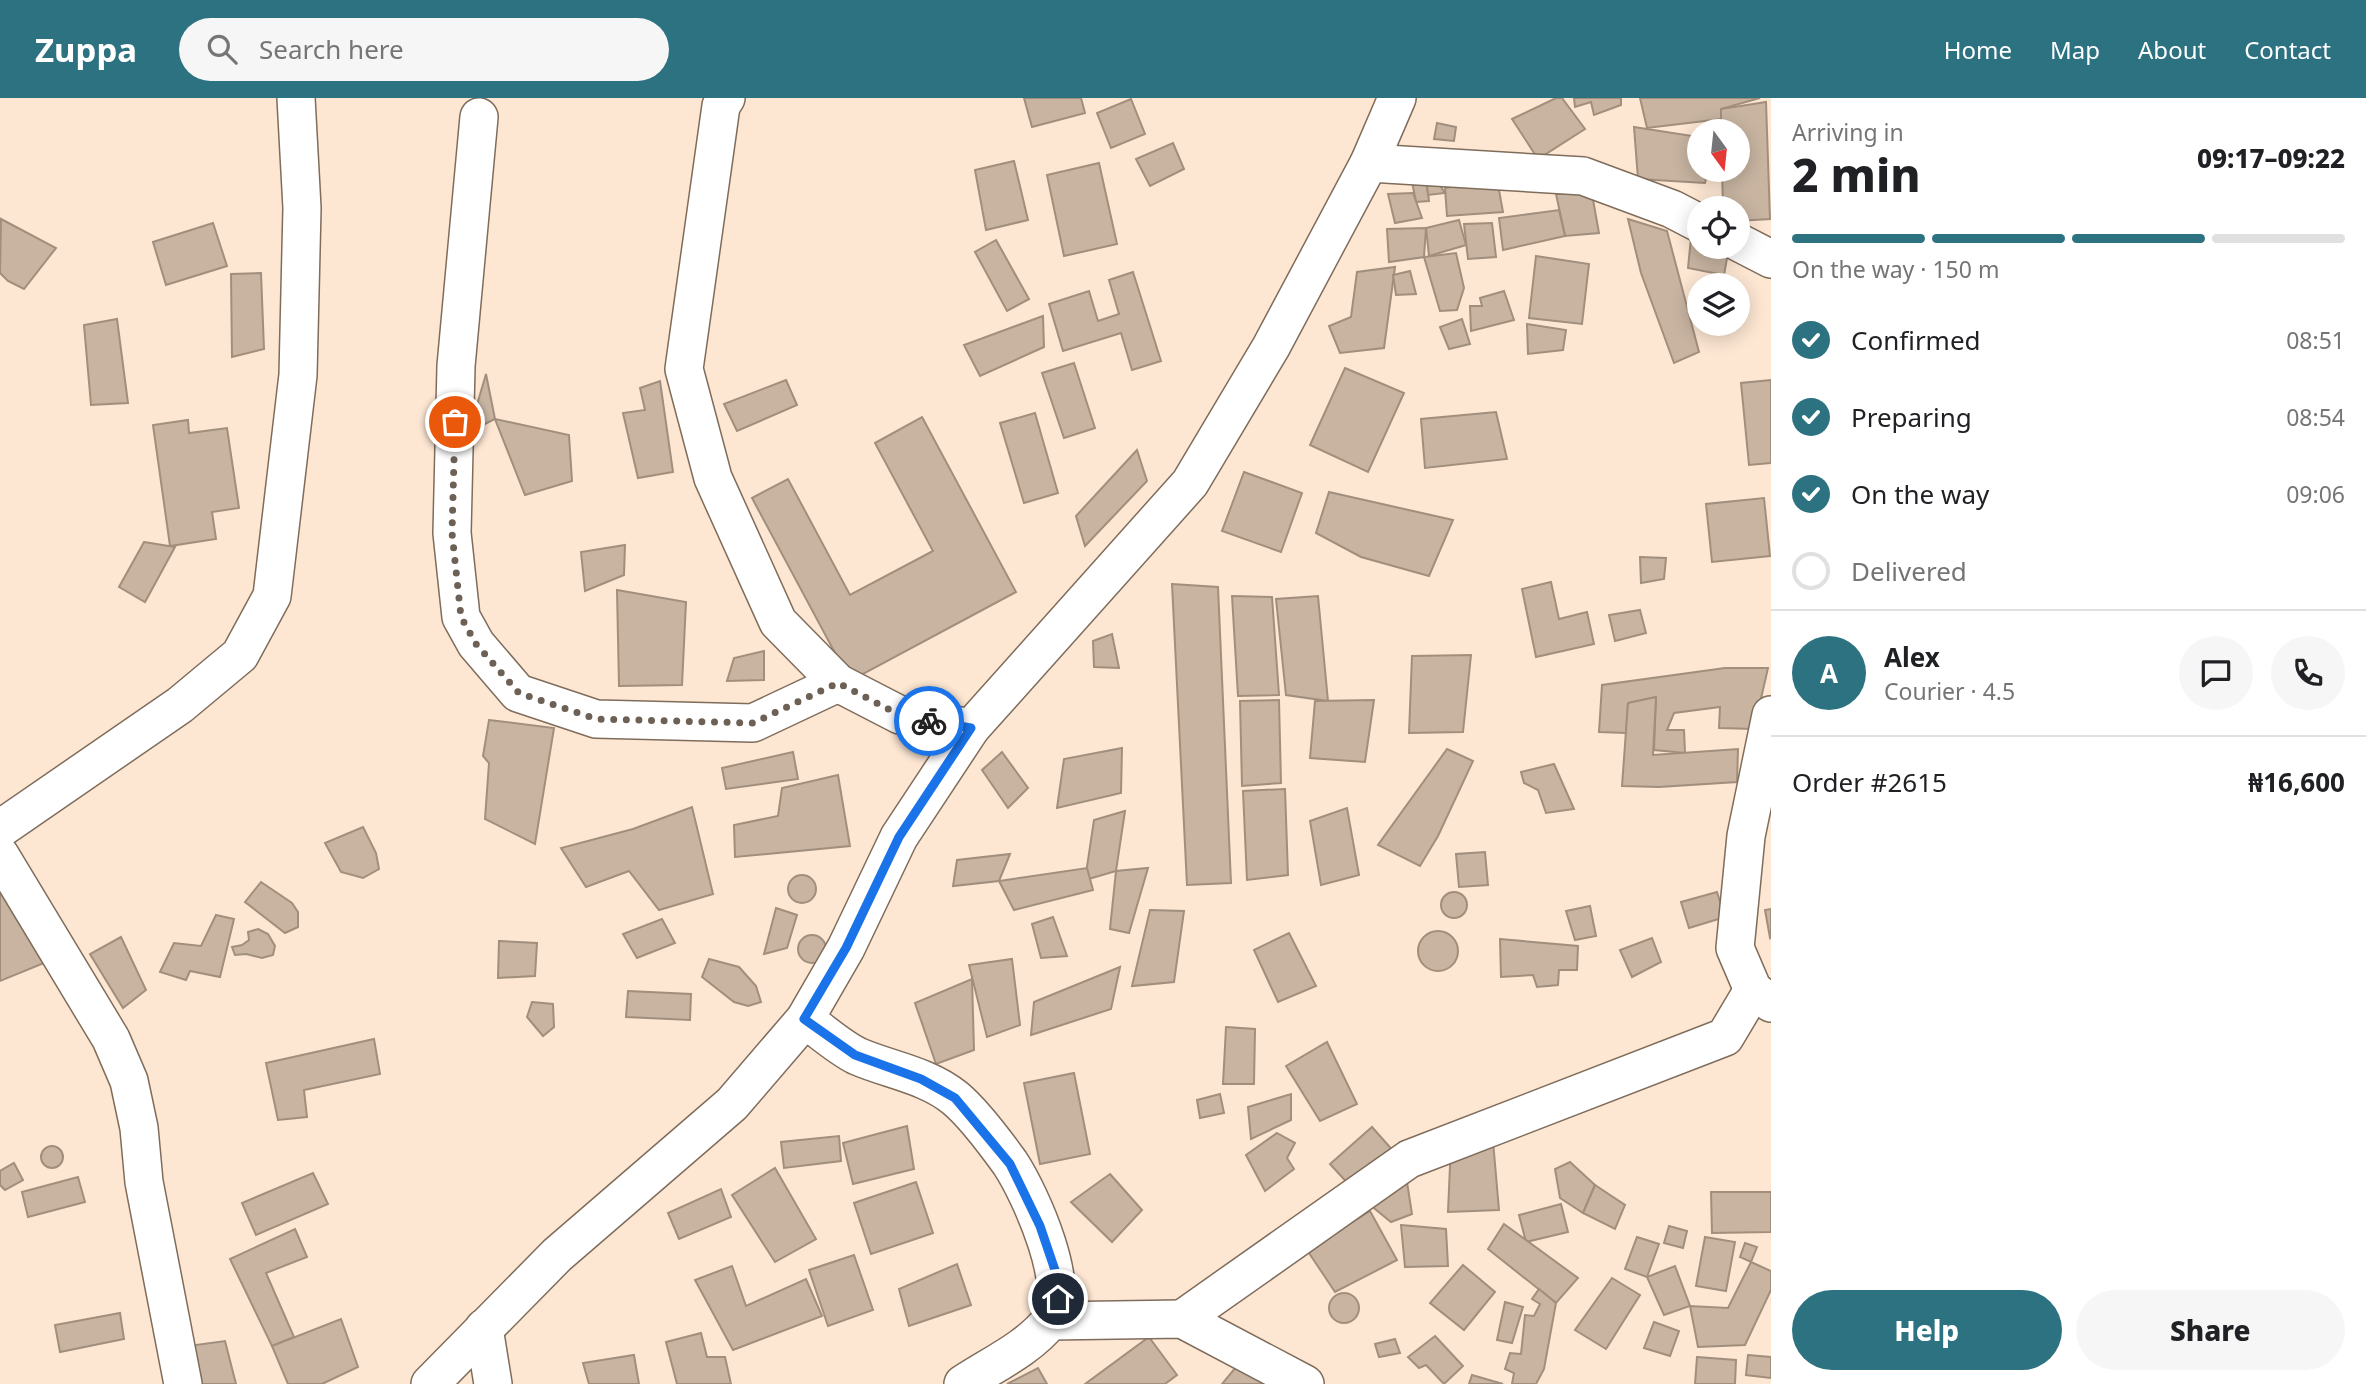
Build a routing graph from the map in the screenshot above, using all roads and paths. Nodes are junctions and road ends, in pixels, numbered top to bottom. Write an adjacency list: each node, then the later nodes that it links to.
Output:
1 (296, 98): 12 (street)
2 (726, 98): 9 (street)
3 (1398, 98): 5 (street)
4 (479, 117): 9 (street)
5 (1369, 163): 6 (street); 11 (street)
6 (1687, 216)
7 (1750, 248): 8 (street)
8 (1771, 259)
9 (838, 683): 11 (street)
10 (1771, 715): 14 (street)
11 (971, 728): 15 (street)
12 (0, 829)
13 (0, 855): 19 (street)
14 (1762, 996): 16 (street)
15 (804, 1019): 17 (street); 18 (street)
16 (1182, 1319): 17 (street); 23 (street)
17 (1050, 1321): 22 (street)
18 (484, 1328): 20 (street); 21 (street)
19 (183, 1384)
20 (429, 1384)
21 (493, 1384)
22 (963, 1384)
23 (1305, 1384)

